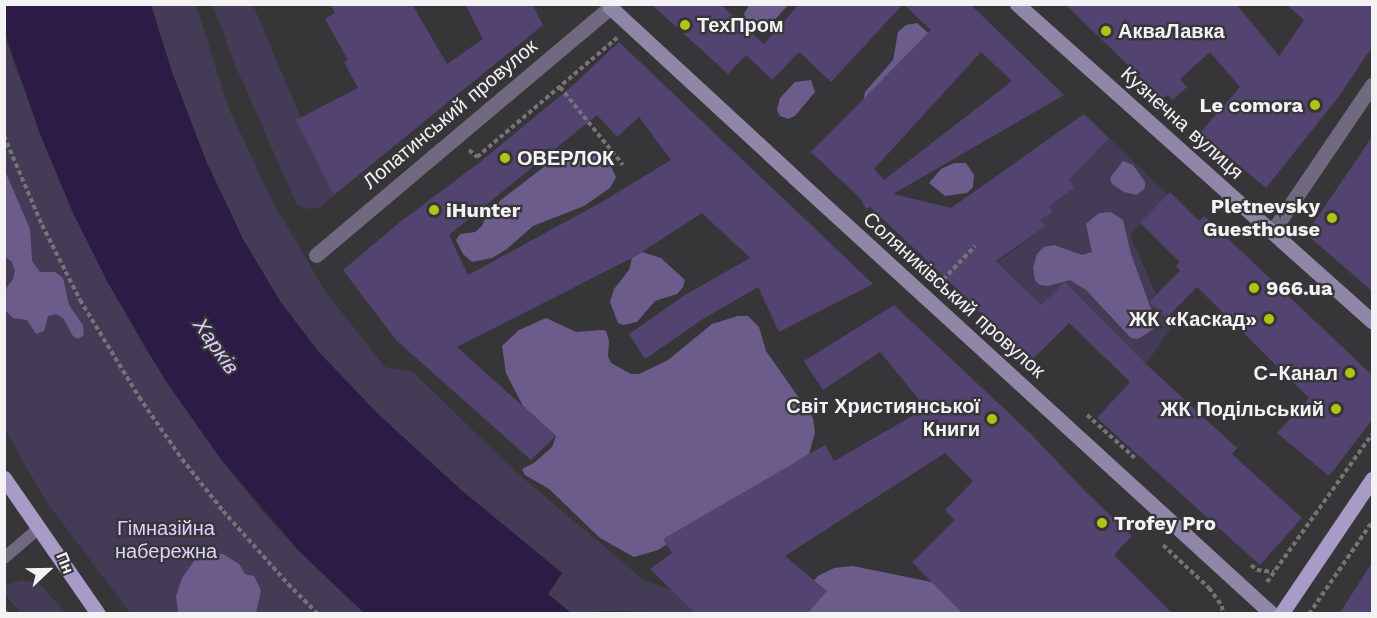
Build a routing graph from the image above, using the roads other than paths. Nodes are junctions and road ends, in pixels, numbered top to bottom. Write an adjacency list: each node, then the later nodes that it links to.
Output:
1 (1017, 4): 4 (street, Кузнечна вулиця)
2 (611, 6): 5 (street, Лопатинський провулок); 12 (street, Соляниківський провулок)
3 (1372, 85): 4 (street)
4 (1272, 232): 6 (street, Кузнечна вулиця)
5 (316, 255)
6 (1372, 321)
7 (4, 478): 9 (main road)
8 (1372, 479): 13 (main road)
9 (38, 530): 10 (lane); 11 (main road)
10 (4, 558)
11 (98, 614)
12 (1272, 614)
13 (1281, 614)

